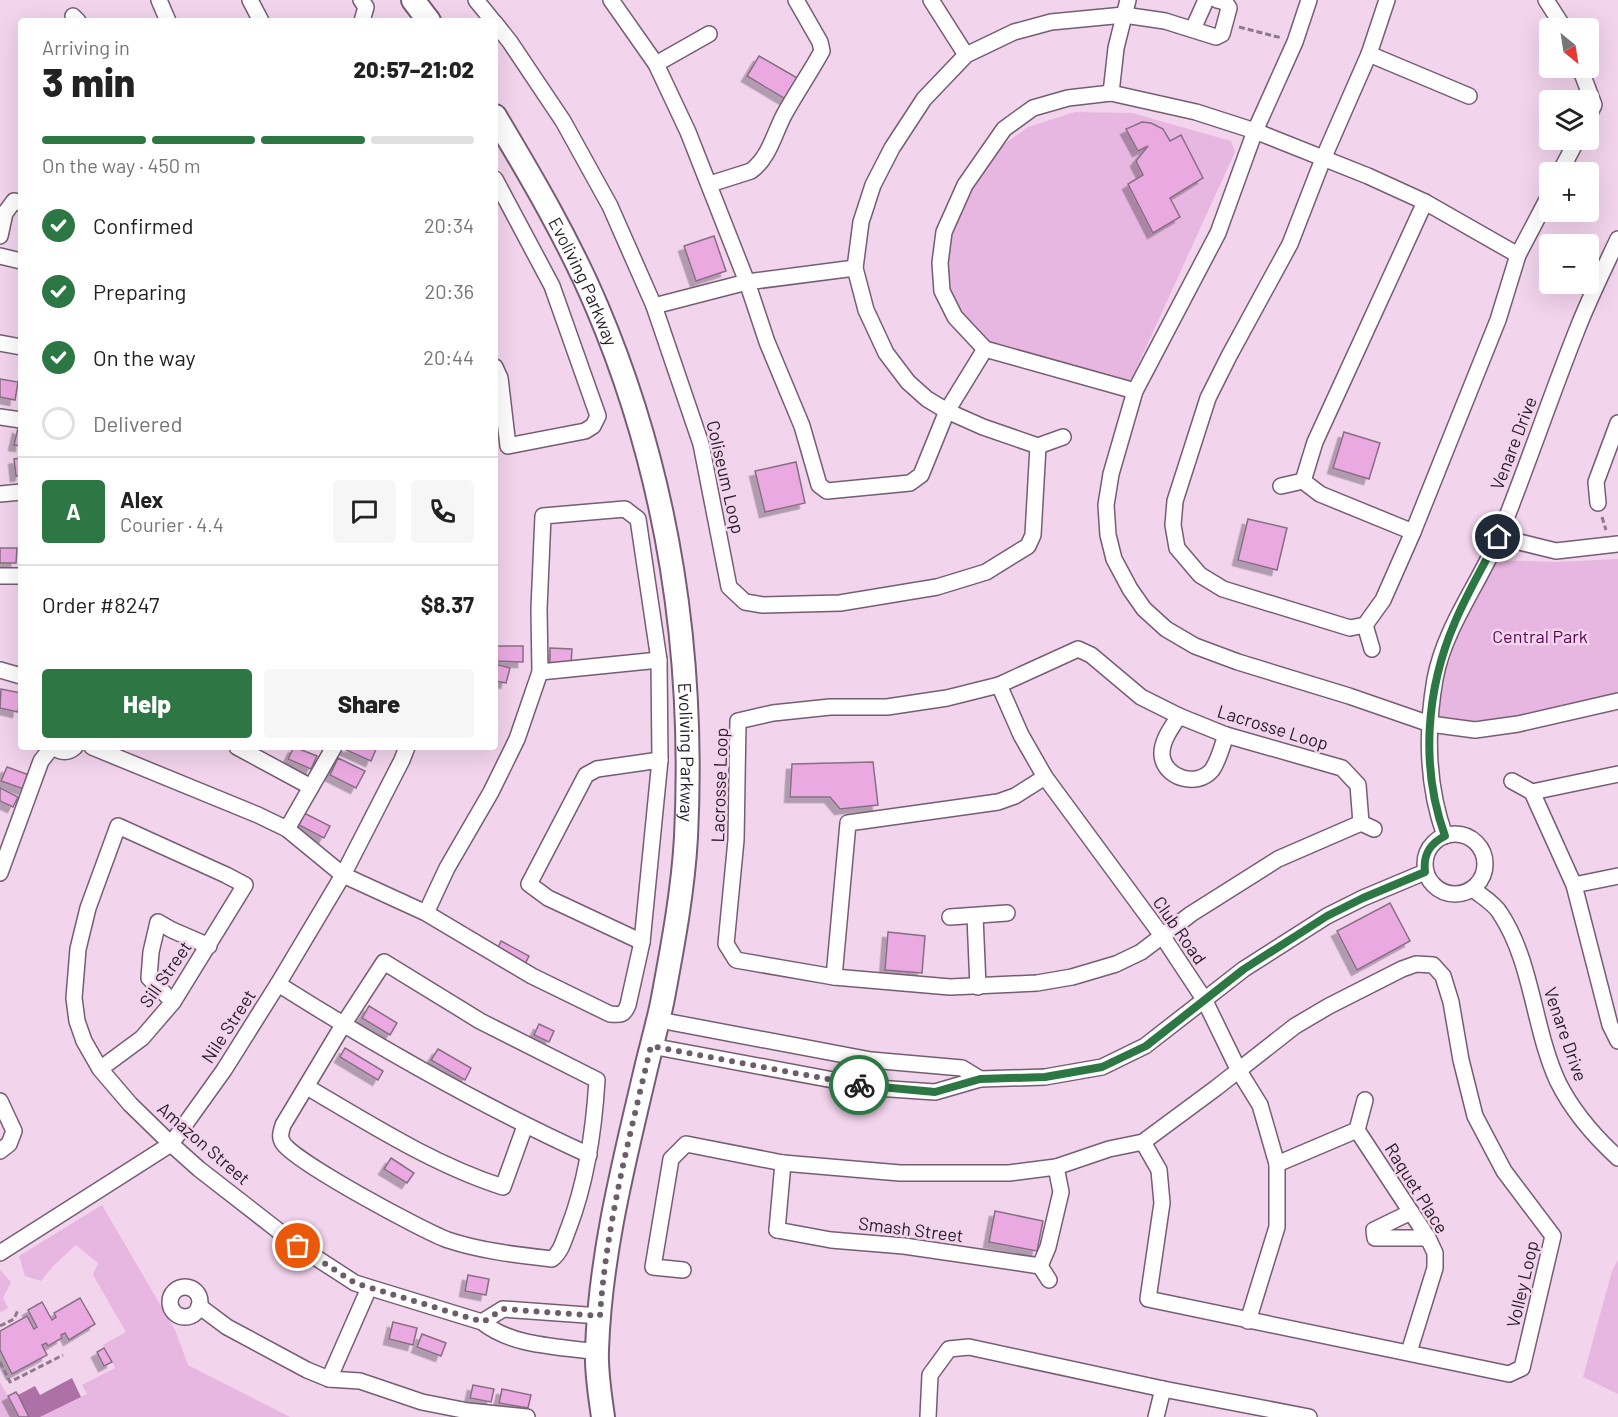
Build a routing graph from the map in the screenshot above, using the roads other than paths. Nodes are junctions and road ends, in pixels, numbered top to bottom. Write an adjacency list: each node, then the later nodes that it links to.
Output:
1 (159, 0): 15 (street)
2 (250, 0): 16 (street)
3 (361, 0): 17 (street)
4 (413, 0): 18 (street)
5 (476, 0): 19 (street, Coliseum Loop)
6 (611, 0): 26 (street)
7 (796, 0): 32 (street)
8 (932, 0): 25 (street)
9 (1206, 0): 22 (street)
10 (1217, 0): 22 (street)
11 (1309, 0): 30 (street)
12 (1387, 0): 24 (street)
13 (1546, 0): 20 (street)
14 (1126, 7): 22 (street); 25 (street); 27 (street)
15 (167, 18)
16 (259, 18)
17 (363, 18)
18 (427, 18)
19 (491, 18)
20 (1558, 18)
21 (498, 27): 44 (street, Coliseum Loop)
22 (1193, 29)
23 (709, 34): 26 (street)
24 (1369, 54): 28 (street); 31 (street)
25 (966, 56): 42 (street)
26 (656, 64): 32 (street)
27 (1111, 93): 30 (street); 47 (street)
28 (1469, 96)
29 (498, 122): 109 (street, Evoliving Parkway)
30 (1255, 131): 31 (street); 49 (street)
31 (1323, 159): 35 (street); 66 (street)
32 (710, 184): 43 (street)
33 (498, 185): 48 (street)
34 (18, 202): 37 (street)
35 (1425, 202): 39 (street); 56 (street)
36 (1539, 215): 39 (street)
37 (0, 236)
38 (1618, 239): 62 (street, Venare Drive)
39 (1518, 255): 61 (street)
40 (0, 256): 41 (street)
41 (18, 260)
42 (855, 268): 43 (street); 50 (street)
43 (747, 282): 44 (street); 50 (street)
44 (654, 306): 55 (street, Coliseum Loop)
45 (0, 343): 46 (street)
46 (18, 346)
47 (985, 349): 49 (street); 50 (street)
48 (498, 374)
49 (1134, 392): 75 (street)
50 (947, 411): 55 (street)
51 (0, 417): 52 (street)
52 (18, 420)
53 (1618, 423): 60 (street)
54 (1063, 437): 55 (street)
55 (1038, 446)
56 (1303, 481): 57 (street); 61 (street)
57 (1281, 486)
58 (18, 492): 59 (street)
59 (0, 494)
60 (1598, 503)
61 (1413, 532): 66 (street)
62 (1498, 537): 63 (street); 75 (street, Venare Drive)
63 (1615, 545)
64 (0, 576): 65 (street)
65 (18, 576)
66 (1365, 625): 67 (street)
67 (1372, 649)
68 (659, 660): 70 (street); 70 (street); 82 (street)
69 (0, 670): 71 (street)
70 (540, 672): 97 (street)
71 (18, 675)
72 (999, 685): 74 (street, Lacrosse Loop); 84 (street, Club Road); 104 (street, Lacrosse Loop)
73 (1618, 701): 75 (street)
74 (1179, 716): 76 (street, Lacrosse Loop); 76 (street)
75 (1430, 724): 89 (street, Venare Drive)
76 (1226, 735): 101 (street, Lacrosse Loop)
77 (50, 750): 91 (street)
78 (99, 750): 88 (street)
79 (248, 750): 86 (street)
80 (332, 750): 86 (street)
81 (406, 750): 92 (street, Nile Street)
82 (660, 760): 102 (street); 102 (street)
83 (1618, 774): 87 (street)
84 (1045, 777): 101 (street, Club Road); 104 (street)
85 (1512, 781): 87 (street)
86 (311, 787): 88 (street)
87 (1532, 792): 95 (street)
88 (287, 830): 92 (street)
89 (1445, 836): 90 (street); 96 (street)
90 (1425, 872): 96 (street); 107 (street)
91 (0, 873)
92 (343, 874): 97 (street); 105 (street, Nile Street)
93 (1618, 876): 95 (street)
94 (244, 885): 103 (street, Sill Street); 116 (street, Amazon Street)
95 (1574, 885): 112 (street)
96 (1473, 889): 129 (street, Venare Drive)
97 (426, 913): 102 (street)
98 (1007, 913): 99 (street)
99 (975, 916): 100 (street); 106 (street)
100 (950, 917)
101 (1163, 937): 106 (street, Lacrosse Loop); 107 (street, Club Road)
102 (642, 942)
103 (209, 946): 108 (street, Sill Street); 108 (street)
104 (834, 977): 106 (street, Lacrosse Loop)
105 (278, 984): 110 (street); 126 (street, Nile Street)
106 (978, 987)
107 (1204, 999): 117 (street, Club Road); 119 (street)
108 (173, 1002): 116 (street, Sill Street)
109 (658, 1020): 111 (street); 113 (street, Evoliving Parkway)
110 (343, 1025): 120 (street); 123 (street); 128 (street)
111 (684, 1025): 114 (street); 115 (street)
112 (1618, 1041)
113 (651, 1046): 115 (street); 141 (street, Evoliving Parkway)
114 (794, 1046): 118 (street); 119 (street)
115 (680, 1052): 118 (street)
116 (100, 1069): 126 (street, Amazon Street)
117 (1239, 1071): 125 (street, Volley Loop); 131 (street, Club Road); 145 (street, Volley Loop)
118 (789, 1073): 119 (street)
119 (980, 1079)
120 (307, 1087): 123 (street); 128 (street)
121 (1365, 1100): 124 (street)
122 (0, 1101): 127 (street)
123 (525, 1126): 128 (street)
124 (1357, 1130): 131 (street); 133 (street, Raquet Place)
125 (1143, 1142): 132 (street); 142 (street, Volley Loop)
126 (171, 1144): 135 (street, Nile Street); 139 (street, Amazon Street)
127 (0, 1151)
128 (589, 1155)
129 (1618, 1158)
130 (783, 1163): 132 (street); 136 (street, Smash Street); 137 (street)
131 (1277, 1164): 142 (street, Club Road)
132 (1056, 1167): 136 (street)
133 (1411, 1212): 134 (street, Raquet Place); 134 (street)
134 (1428, 1238): 145 (street, Raquet Place)
135 (0, 1253)
136 (1040, 1266): 138 (street)
137 (683, 1270)
138 (1049, 1280)
139 (369, 1288): 143 (street, Amazon Street); 146 (street)
140 (199, 1306): 146 (street)
141 (600, 1316): 143 (street); 144 (street, Evoliving Parkway)
142 (1248, 1321): 145 (street, Volley Loop)
143 (483, 1322): 144 (street, Amazon Street)
144 (596, 1352): 149 (street, Evoliving Parkway)
145 (1409, 1352)
146 (329, 1379): 148 (street)
147 (1163, 1389): 150 (street); 151 (street); 152 (street)
148 (527, 1417)
149 (603, 1417)
150 (928, 1417)
151 (1156, 1417)
152 (1309, 1417)

